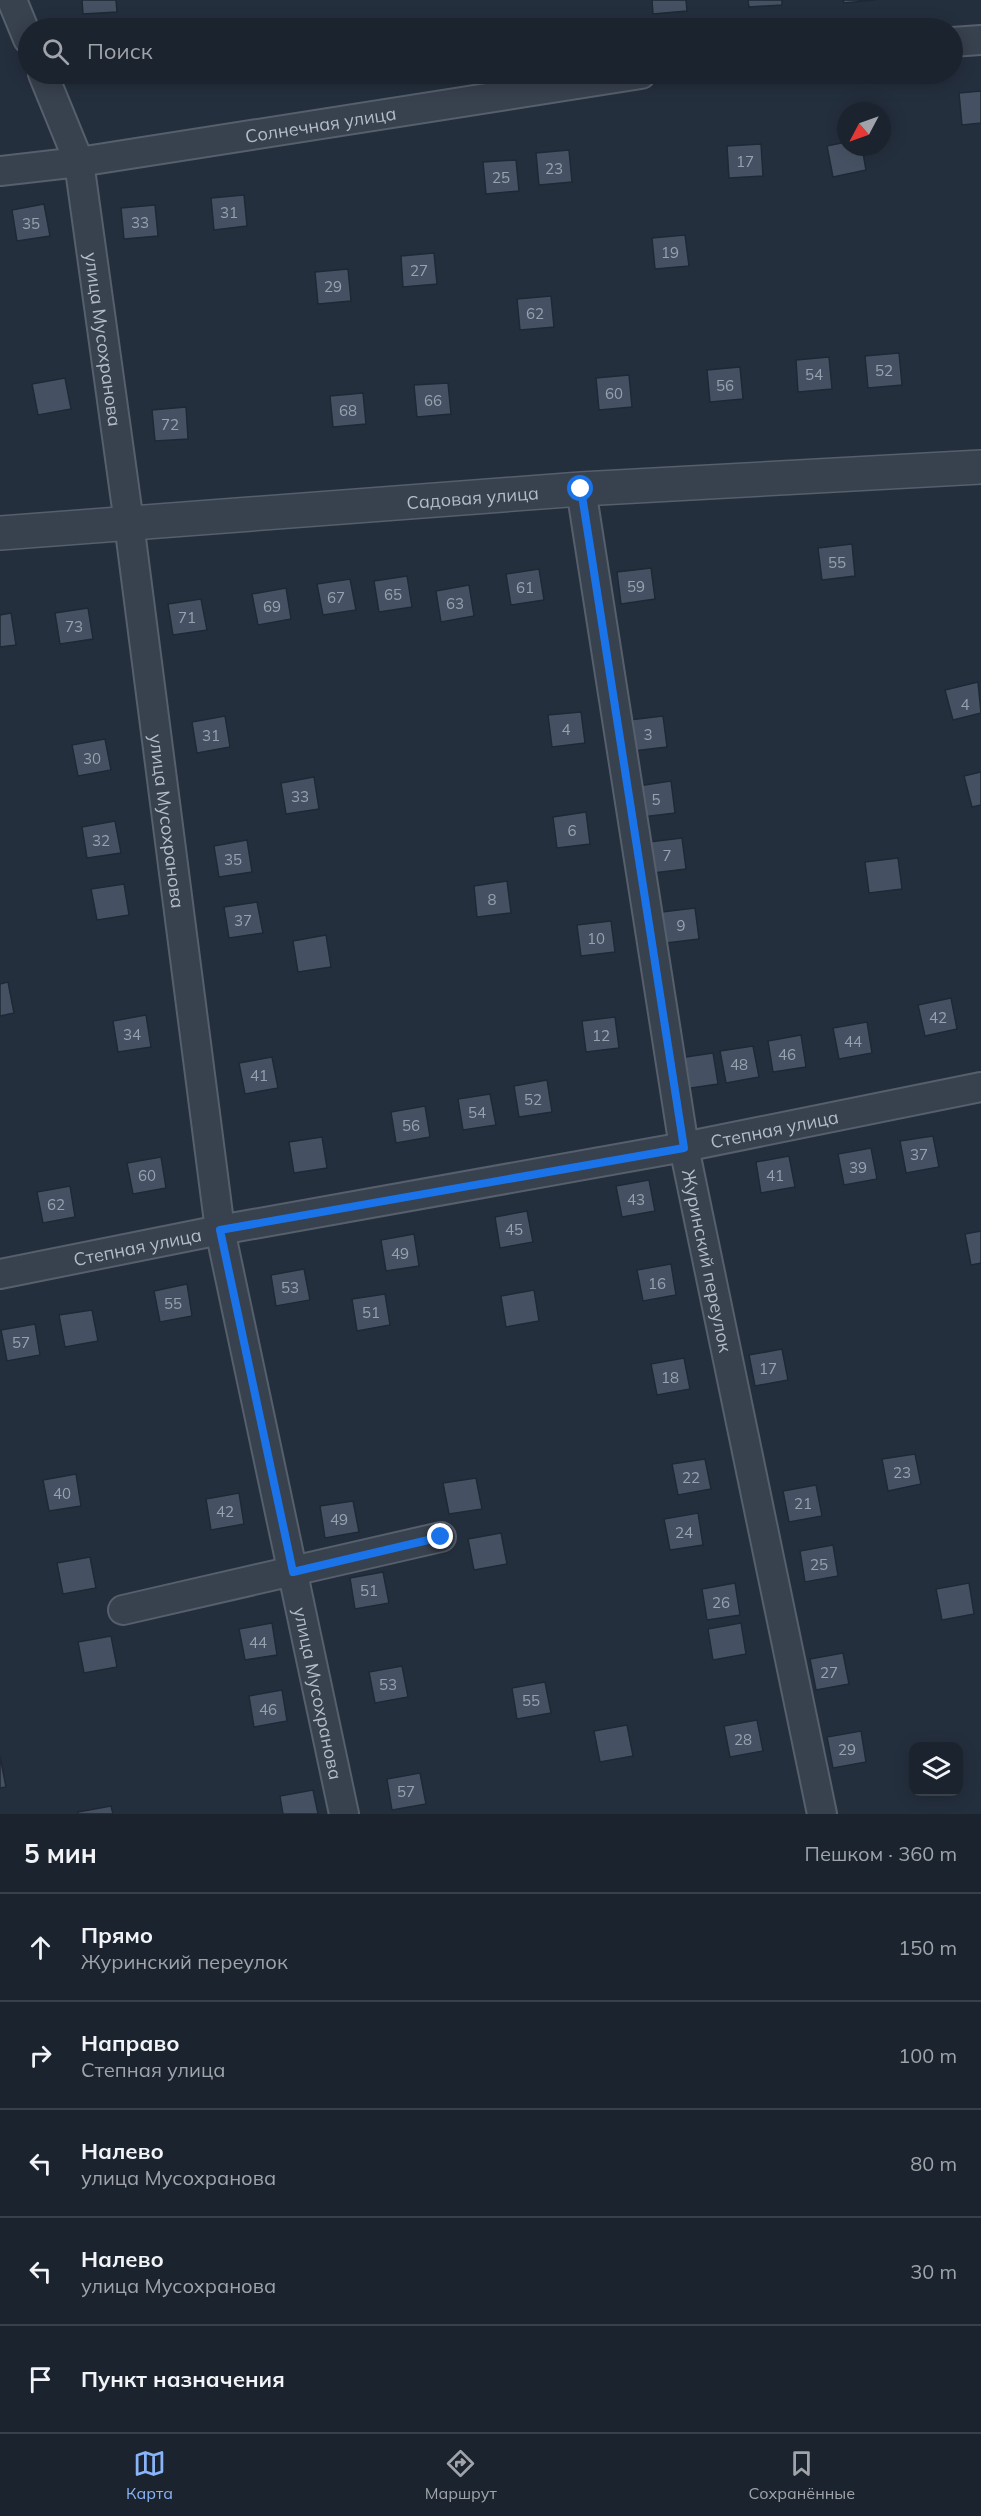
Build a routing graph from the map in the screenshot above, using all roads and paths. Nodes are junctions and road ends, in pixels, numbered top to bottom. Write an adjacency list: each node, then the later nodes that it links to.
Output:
1 (12, 0): 2 (street)
2 (19, 18)
3 (981, 40): 4 (street)
4 (963, 41)
5 (47, 84): 7 (street, улица Мусохранова)
6 (577, 84): 7 (street, Солнечная улица)
7 (79, 162): 8 (street, Солнечная улица); 11 (street, улица Мусохранова)
8 (0, 171)
9 (981, 467): 10 (street, Садовая улица)
10 (581, 489): 11 (street, Садовая улица); 14 (street, Журинский переулок)
11 (129, 523): 12 (street, Садовая улица); 15 (street, улица Мусохранова)
12 (0, 533)
13 (981, 1087): 14 (street, Степная улица)
14 (684, 1148): 15 (street, Степная улица); 21 (street, Журинский переулок)
15 (220, 1230): 16 (street, Степная улица); 18 (street, улица Мусохранова)
16 (0, 1274)
17 (441, 1537): 18 (street)
18 (293, 1572): 19 (street); 20 (street, улица Мусохранова)
19 (123, 1610)
20 (344, 1814)
21 (822, 1814)

